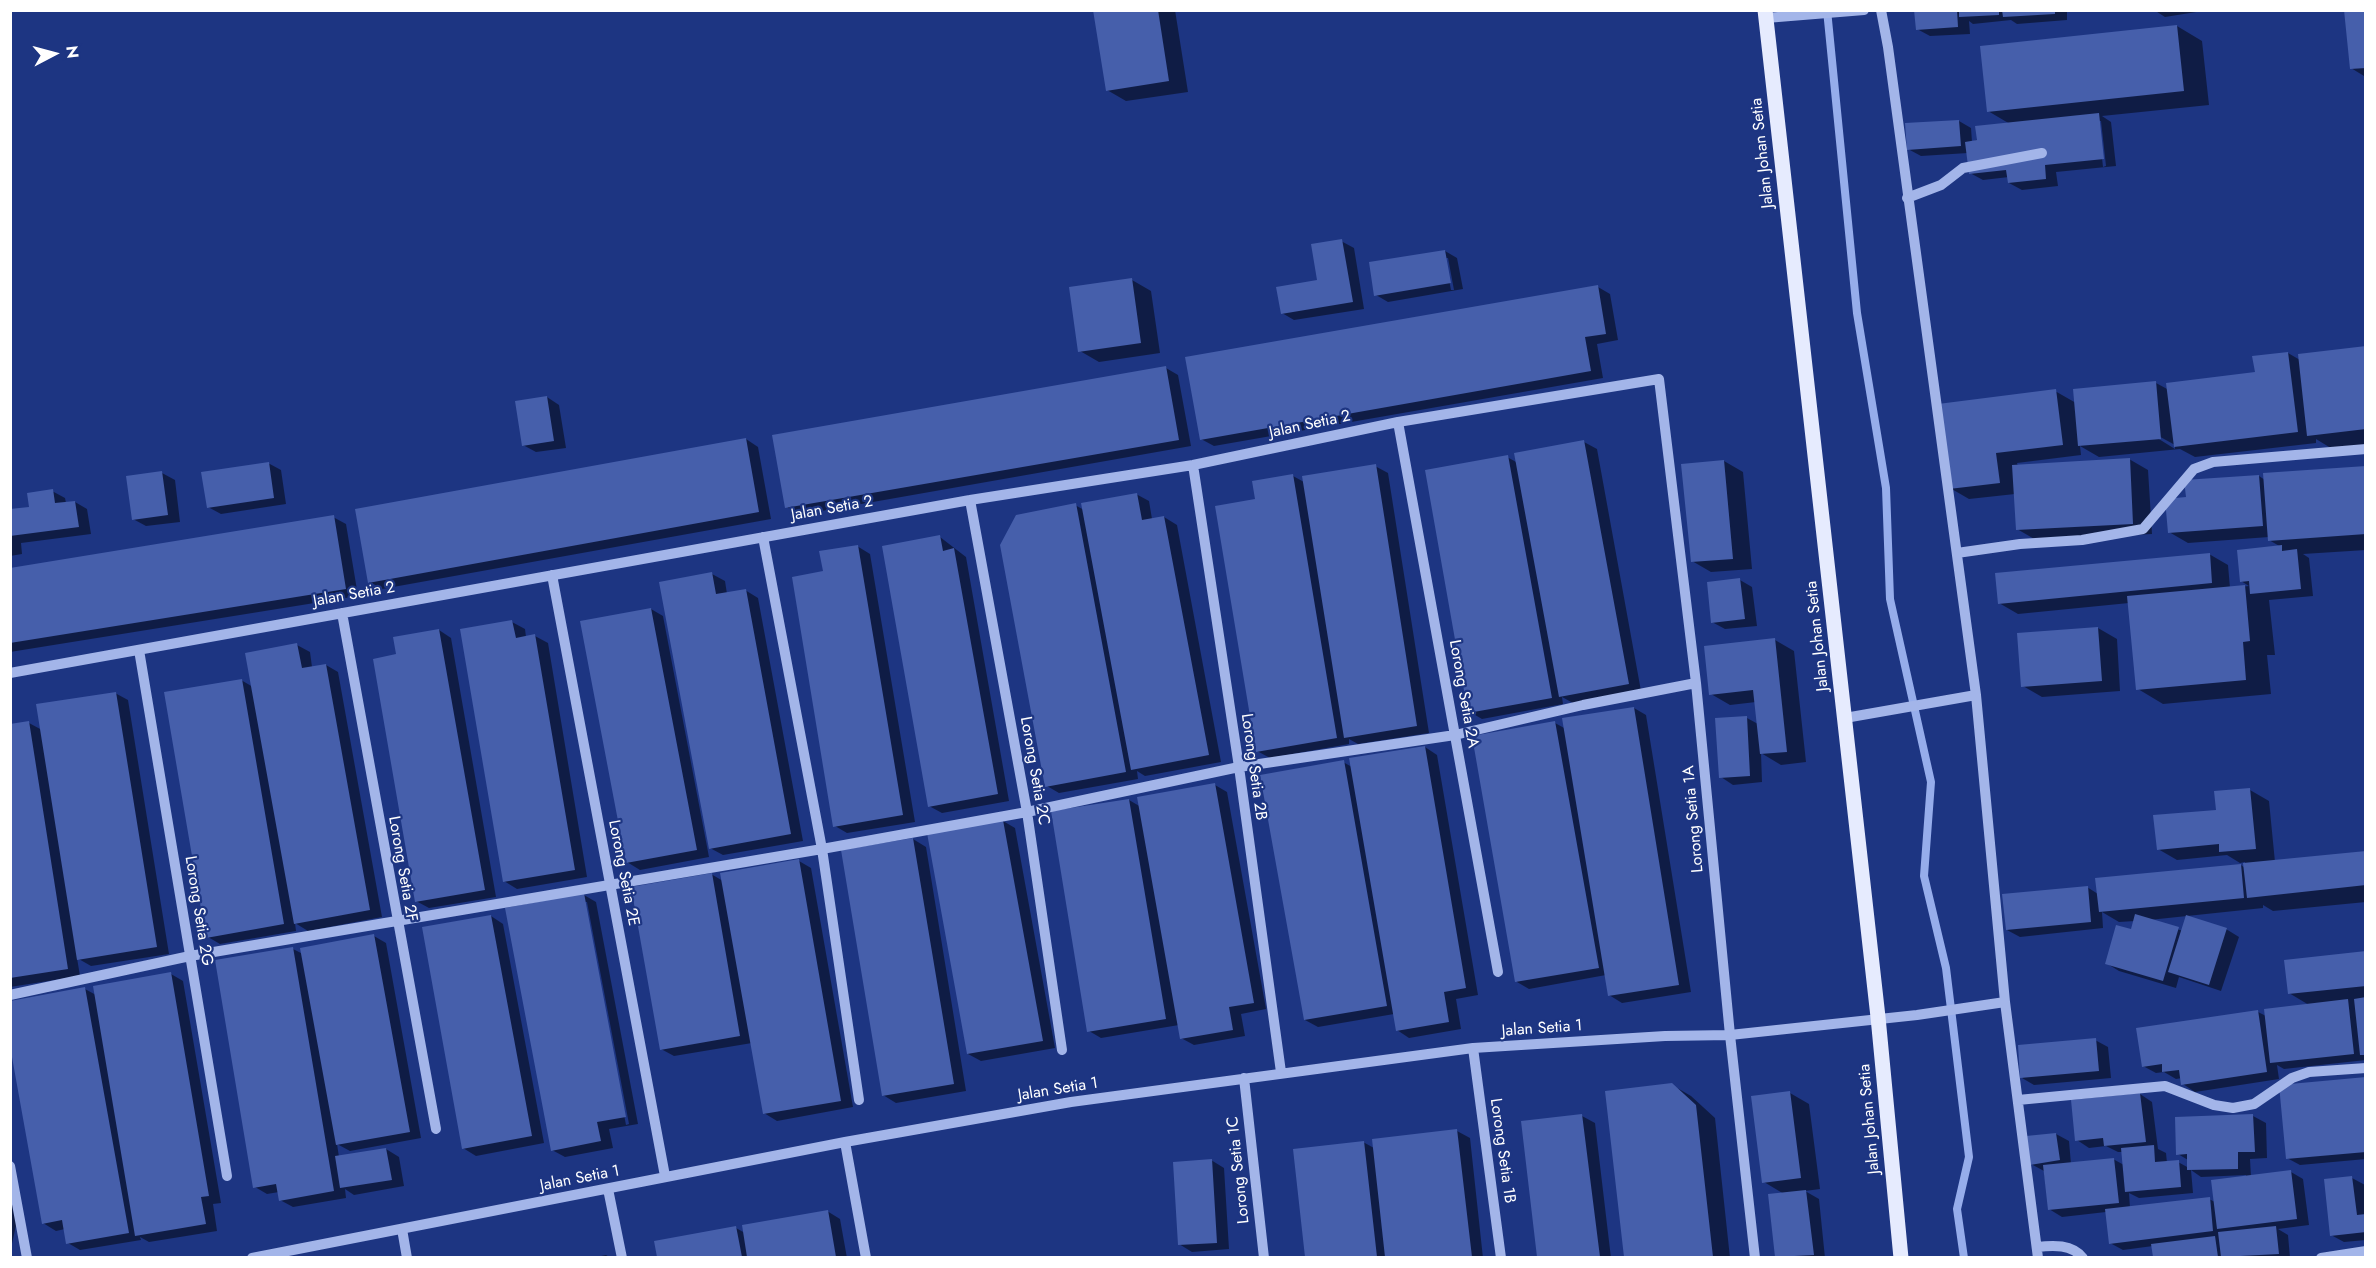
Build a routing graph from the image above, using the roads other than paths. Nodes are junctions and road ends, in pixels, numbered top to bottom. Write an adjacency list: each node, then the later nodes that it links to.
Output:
1 (1881, 10): 5 (street)
2 (1863, 11): 3 (street)
3 (1765, 14): 19 (main road, Jalan Johan Setia)
4 (2042, 153): 5 (street)
5 (1907, 198): 12 (street)
6 (1659, 379): 7 (street, Jalan Setia 2); 17 (street, Lorong Setia 1A)
7 (1398, 422): 9 (street, Jalan Setia 2); 20 (street, Lorong Setia 2A)
8 (2366, 449): 12 (street)
9 (1193, 465): 10 (street, Jalan Setia 2); 21 (street, Lorong Setia 2B)
10 (970, 500): 11 (street, Jalan Setia 2); 22 (street, Lorong Setia 2C)
11 (763, 537): 13 (street, Jalan Setia 2); 23 (street)
12 (1957, 553): 18 (street)
13 (552, 575): 14 (street, Jalan Setia 2); 24 (street, Lorong Setia 2E)
14 (342, 613): 15 (street, Jalan Setia 2); 25 (street, Lorong Setia 2F)
15 (139, 650): 16 (street, Jalan Setia 2); 26 (street, Lorong Setia 2G)
16 (10, 673)
17 (1696, 683): 20 (street); 31 (street, Lorong Setia 1A)
18 (1976, 695): 19 (street); 29 (street)
19 (1845, 718): 30 (main road, Jalan Johan Setia)
20 (1455, 735): 21 (street); 27 (street, Lorong Setia 2A)
21 (1239, 767): 22 (street); 35 (street, Lorong Setia 2B)
22 (1027, 812): 23 (street); 33 (street, Lorong Setia 2C)
23 (822, 849): 24 (street); 37 (street)
24 (610, 883): 25 (street); 43 (street, Lorong Setia 2E)
25 (396, 923): 26 (street); 39 (street, Lorong Setia 2F)
26 (190, 956): 28 (street); 42 (street, Lorong Setia 2G)
27 (1498, 972)
28 (10, 995)
29 (2005, 1002): 30 (street, Jalan Setia 1); 38 (street)
30 (1878, 1017): 31 (street, Jalan Setia 1); 56 (main road, Jalan Johan Setia)
31 (1730, 1035): 32 (street, Jalan Setia 1); 55 (street, Lorong Setia 1A)
32 (1473, 1048): 35 (street, Jalan Setia 1); 54 (street, Lorong Setia 1B)
33 (1062, 1050)
34 (2366, 1068): 38 (street)
35 (1281, 1072): 36 (street, Jalan Setia 1)
36 (1244, 1078): 40 (street, Jalan Setia 1); 53 (street, Lorong Setia 1C)
37 (859, 1100)
38 (2018, 1100): 47 (street)
39 (436, 1129)
40 (845, 1142): 43 (street, Jalan Setia 1); 52 (street)
41 (10, 1166): 48 (street)
42 (227, 1176)
43 (665, 1176): 44 (street, Jalan Setia 1)
44 (608, 1189): 45 (street, Jalan Setia 1); 51 (street)
45 (402, 1229): 49 (street, Jalan Setia 1); 50 (street)
46 (2366, 1251): 58 (street)
47 (2037, 1252): 57 (street)
48 (27, 1257)
49 (252, 1257)
50 (407, 1257)
51 (622, 1257)
52 (867, 1257)
53 (1264, 1257)
54 (1501, 1257)
55 (1755, 1257)
56 (1901, 1257)
57 (2083, 1257)
58 (2321, 1257)

